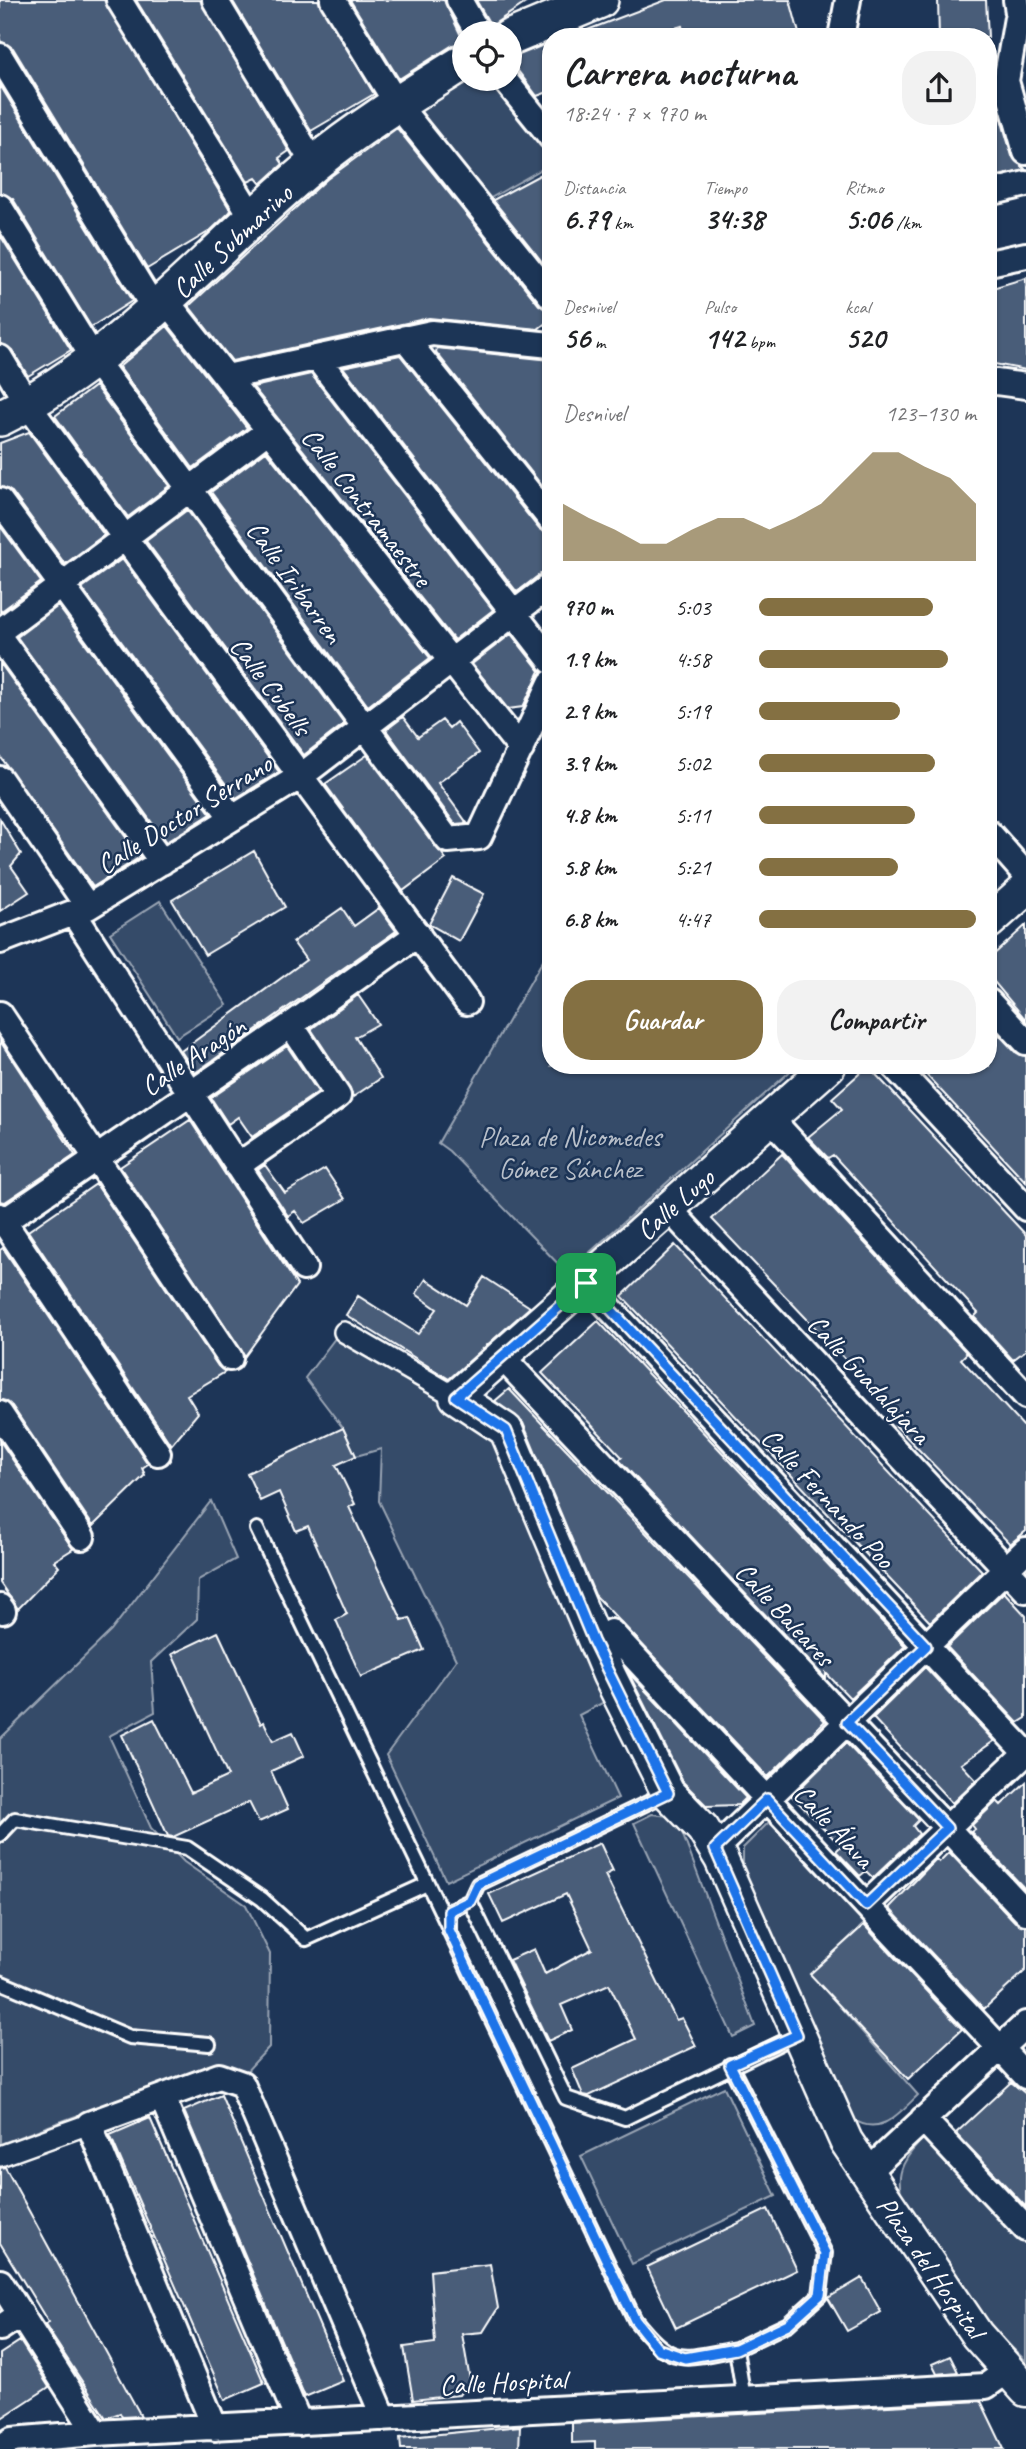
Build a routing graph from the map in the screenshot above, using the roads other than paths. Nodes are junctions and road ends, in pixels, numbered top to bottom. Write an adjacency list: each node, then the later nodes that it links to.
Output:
1 (119, 0): 23 (street)
2 (215, 0): 19 (street)
3 (333, 0): 16 (street)
4 (459, 0): 9 (street)
5 (600, 0): 8 (main road)
6 (848, 0): 10 (street)
7 (1016, 0): 13 (street)
8 (553, 8): 11 (main road)
9 (471, 21)
10 (843, 28)
11 (522, 29)
12 (0, 56): 27 (street, Calle Contramaestre)
13 (999, 61): 18 (street)
14 (452, 70): 16 (main road, Calle Submarino)
15 (513, 91): 17 (street)
16 (397, 104): 19 (main road, Calle Submarino); 26 (street)
17 (542, 126)
18 (1026, 152)
19 (314, 164): 23 (main road, Calle Submarino)
20 (1026, 184): 21 (street)
21 (997, 191)
22 (0, 207): 32 (street, Calle Iribarren)
23 (254, 220): 27 (main road, Calle Submarino)
24 (1026, 255): 25 (street)
25 (997, 261)
26 (542, 285)
27 (161, 306): 32 (main road, Calle Submarino); 33 (street, Calle Contramaestre)
28 (405, 338): 29 (street); 31 (street); 40 (street)
29 (542, 344)
30 (0, 358): 36 (street, Calle Cubells)
31 (317, 358): 33 (street); 44 (street)
32 (94, 359): 36 (main road, Calle Submarino); 38 (street, Calle Iribarren)
33 (227, 377): 37 (street, Calle Contramaestre)
34 (997, 382): 35 (street)
35 (1026, 386)
36 (14, 412): 41 (street, Calle Cubells)
37 (269, 430): 38 (street); 48 (street, Calle Contramaestre)
38 (190, 489): 41 (street); 50 (street, Calle Iribarren)
39 (0, 501): 42 (street)
40 (542, 509)
41 (125, 538): 42 (street); 52 (street, Calle Cubells)
42 (62, 585): 45 (street); 54 (street)
43 (542, 591): 44 (street, Calle Doctor Serrano)
44 (515, 612): 47 (street); 48 (street, Calle Doctor Serrano)
45 (0, 631)
46 (0, 638): 56 (street)
47 (542, 649)
48 (452, 663): 50 (street, Calle Doctor Serrano); 51 (street, Calle Contramaestre)
49 (542, 703): 51 (street)
50 (365, 727): 51 (street, Calle Iribarren); 52 (street, Calle Doctor Serrano)
51 (521, 749)
52 (301, 776): 54 (street, Calle Doctor Serrano); 61 (street, Calle Cubells)
53 (0, 779): 59 (street)
54 (232, 818): 56 (street, Calle Doctor Serrano)
55 (997, 842): 57 (street)
56 (162, 862): 59 (street, Calle Doctor Serrano)
57 (1026, 874)
58 (1026, 889): 60 (street)
59 (81, 911): 62 (street, Calle Doctor Serrano); 70 (street)
60 (997, 915)
61 (418, 934): 63 (street, Calle Cubells); 66 (street, Calle Aragón)
62 (0, 941)
63 (467, 1002)
64 (997, 1011): 67 (street)
65 (0, 1014): 72 (street)
66 (291, 1026): 70 (street, Calle Aragón); 73 (street)
67 (1026, 1042)
68 (820, 1074): 71 (street, Calle Lugo)
69 (901, 1074): 74 (street)
70 (190, 1094): 72 (street, Calle Aragón); 73 (street)
71 (771, 1119): 75 (street, Calle Lugo); 82 (street)
72 (96, 1158): 76 (street, Calle Aragón); 81 (street)
73 (237, 1166): 77 (street)
74 (1026, 1208)
75 (669, 1209): 78 (street, Calle Lugo); 89 (street, Calle Guadalajara)
76 (1, 1220): 85 (street)
77 (303, 1268)
78 (586, 1283): 80 (street, Calle Lugo); 92 (street, Calle Fernando Poo)
79 (344, 1332): 83 (street)
80 (501, 1356): 83 (street, Calle Lugo); 93 (street, Calle Baleares)
81 (230, 1358)
82 (1026, 1396)
83 (456, 1397): 91 (street, Plaza del Hospital)
84 (0, 1414): 87 (street)
85 (158, 1453)
86 (257, 1529): 100 (lane)
87 (82, 1536)
88 (1026, 1550): 89 (street)
89 (1006, 1569): 90 (street, Calle Guadalajara); 92 (street)
90 (1026, 1590)
91 (593, 1641): 95 (street, Plaza del Hospital); 96 (street, Calle Álava)
92 (926, 1646): 93 (street); 94 (street, Calle Fernando Poo)
93 (847, 1722): 96 (street); 97 (street, Calle Baleares)
94 (1026, 1753): 97 (street)
95 (668, 1793): 99 (street, Plaza del Hospital); 101 (lane)
96 (767, 1799): 99 (street); 102 (street, Calle Álava)
97 (947, 1828): 102 (street); 103 (street, Calle Baleares)
98 (0, 1835): 100 (lane)
99 (715, 1849): 107 (street, Plaza del Hospital)
100 (427, 1884): 104 (lane)
101 (470, 1901): 104 (lane); 110 (lane)
102 (866, 1905): 109 (street, Calle Álava)
103 (1026, 1912)
104 (449, 1930): 121 (lane)
105 (0, 1982): 108 (lane)
106 (1026, 2024): 109 (street)
107 (797, 2035): 110 (lane); 116 (street, Plaza del Hospital)
108 (209, 2044)
109 (1000, 2048): 111 (street, Calle Álava); 113 (street)
110 (730, 2065): 121 (lane)
111 (1026, 2076)
112 (162, 2097): 114 (street); 124 (street); 125 (street)
113 (923, 2119): 116 (street); 117 (street)
114 (89, 2123): 115 (street); 126 (street)
115 (0, 2156)
116 (866, 2173): 122 (street, Plaza del Hospital)
117 (1026, 2229)
118 (0, 2282): 119 (street)
119 (21, 2314): 120 (street); 127 (street)
120 (0, 2328)
121 (736, 2349): 123 (lane)
122 (1016, 2380): 123 (street, Calle Hospital)
123 (744, 2399): 124 (street, Calle Hospital)
124 (384, 2418): 125 (street, Calle Hospital)
125 (299, 2423): 126 (street, Calle Hospital)
126 (215, 2428): 127 (street, Calle Hospital)
127 (96, 2432): 128 (street, Calle Hospital)
128 (0, 2448)

